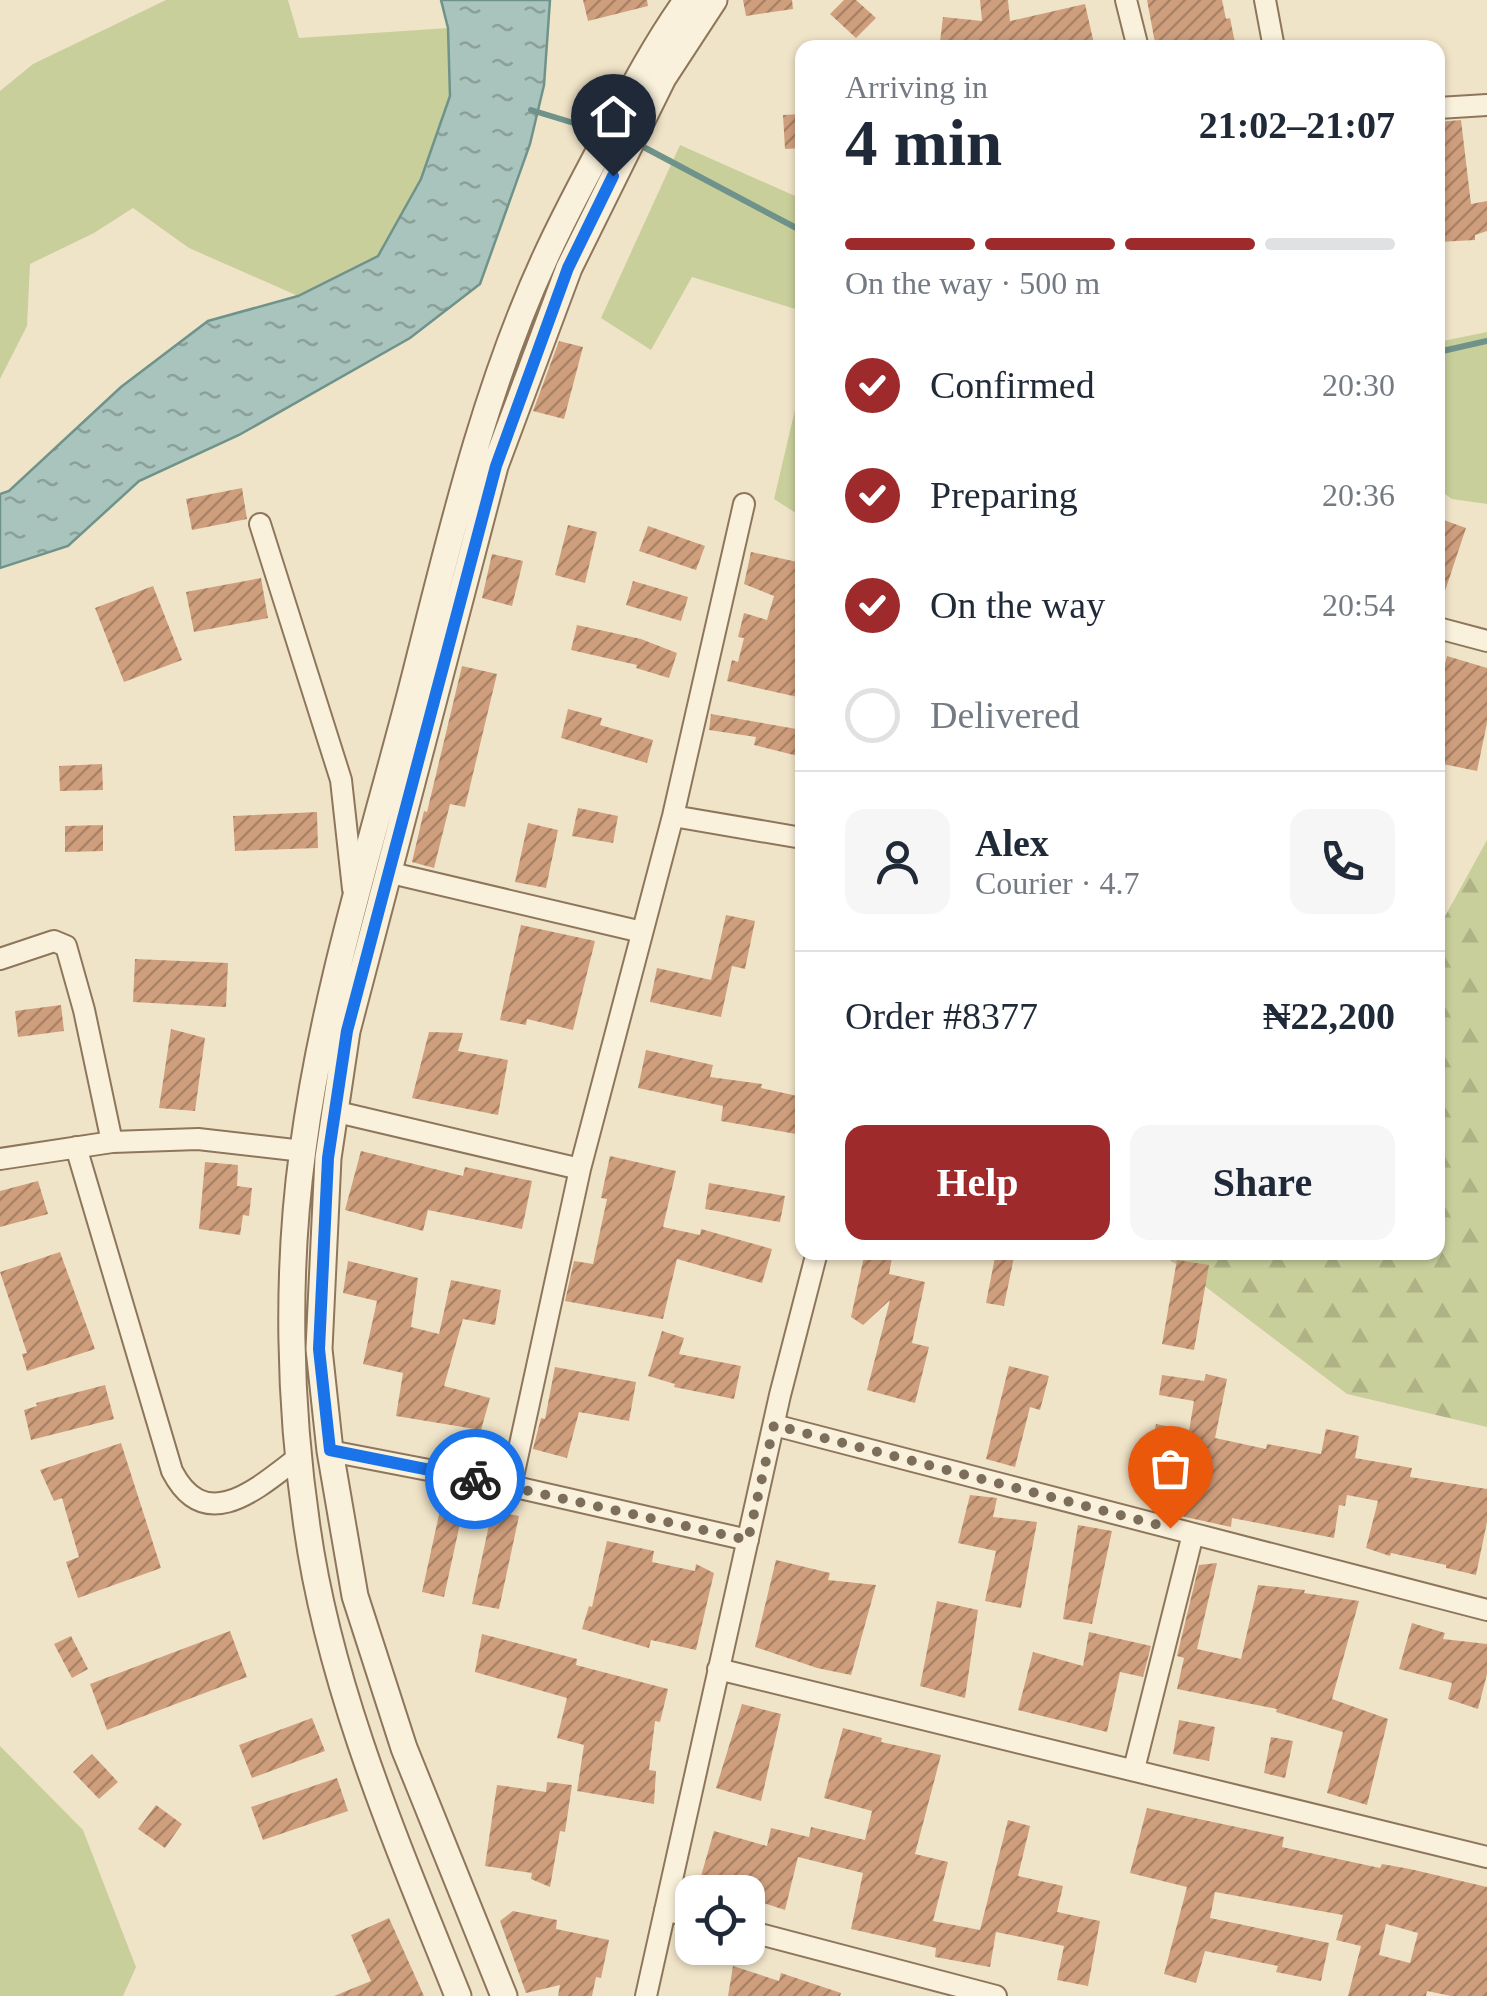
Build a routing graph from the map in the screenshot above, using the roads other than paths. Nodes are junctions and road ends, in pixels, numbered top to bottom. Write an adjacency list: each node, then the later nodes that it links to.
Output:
1 (686, 0): 5 (street)
2 (714, 0): 5 (street)
3 (1126, 0): 6 (street)
4 (1265, 0): 7 (street)
5 (676, 34): 16 (street); 17 (street)
6 (1136, 40)
7 (1272, 40)
8 (1487, 106): 9 (street)
9 (1445, 108)
10 (744, 504): 14 (street)
11 (260, 524): 17 (street)
12 (1445, 630): 13 (street)
13 (1487, 642)
14 (673, 816): 15 (street); 18 (street)
15 (795, 837)
16 (387, 872): 18 (street); 20 (street)
17 (355, 906): 23 (street)
18 (642, 932): 25 (street)
19 (0, 960): 21 (street)
20 (333, 1111): 25 (street); 28 (street)
21 (112, 1142): 22 (street); 23 (street)
22 (76, 1147): 24 (street); 29 (street)
23 (302, 1151): 29 (street)
24 (0, 1159)
25 (580, 1168): 30 (street)
26 (815, 1260): 27 (street)
27 (774, 1425): 31 (street); 32 (street)
28 (330, 1450): 30 (street); 41 (street)
29 (300, 1456): 40 (street)
30 (511, 1486): 32 (street)
31 (1192, 1534): 33 (street); 35 (street)
32 (748, 1540): 34 (street)
33 (1487, 1610)
34 (718, 1669): 35 (street); 37 (street)
35 (1134, 1769): 36 (street)
36 (1487, 1857)
37 (665, 1910): 38 (street); 42 (street)
38 (675, 1913)
39 (765, 1935): 43 (street)
40 (458, 1996)
41 (504, 1996)
42 (646, 1996)
43 (996, 1996)

